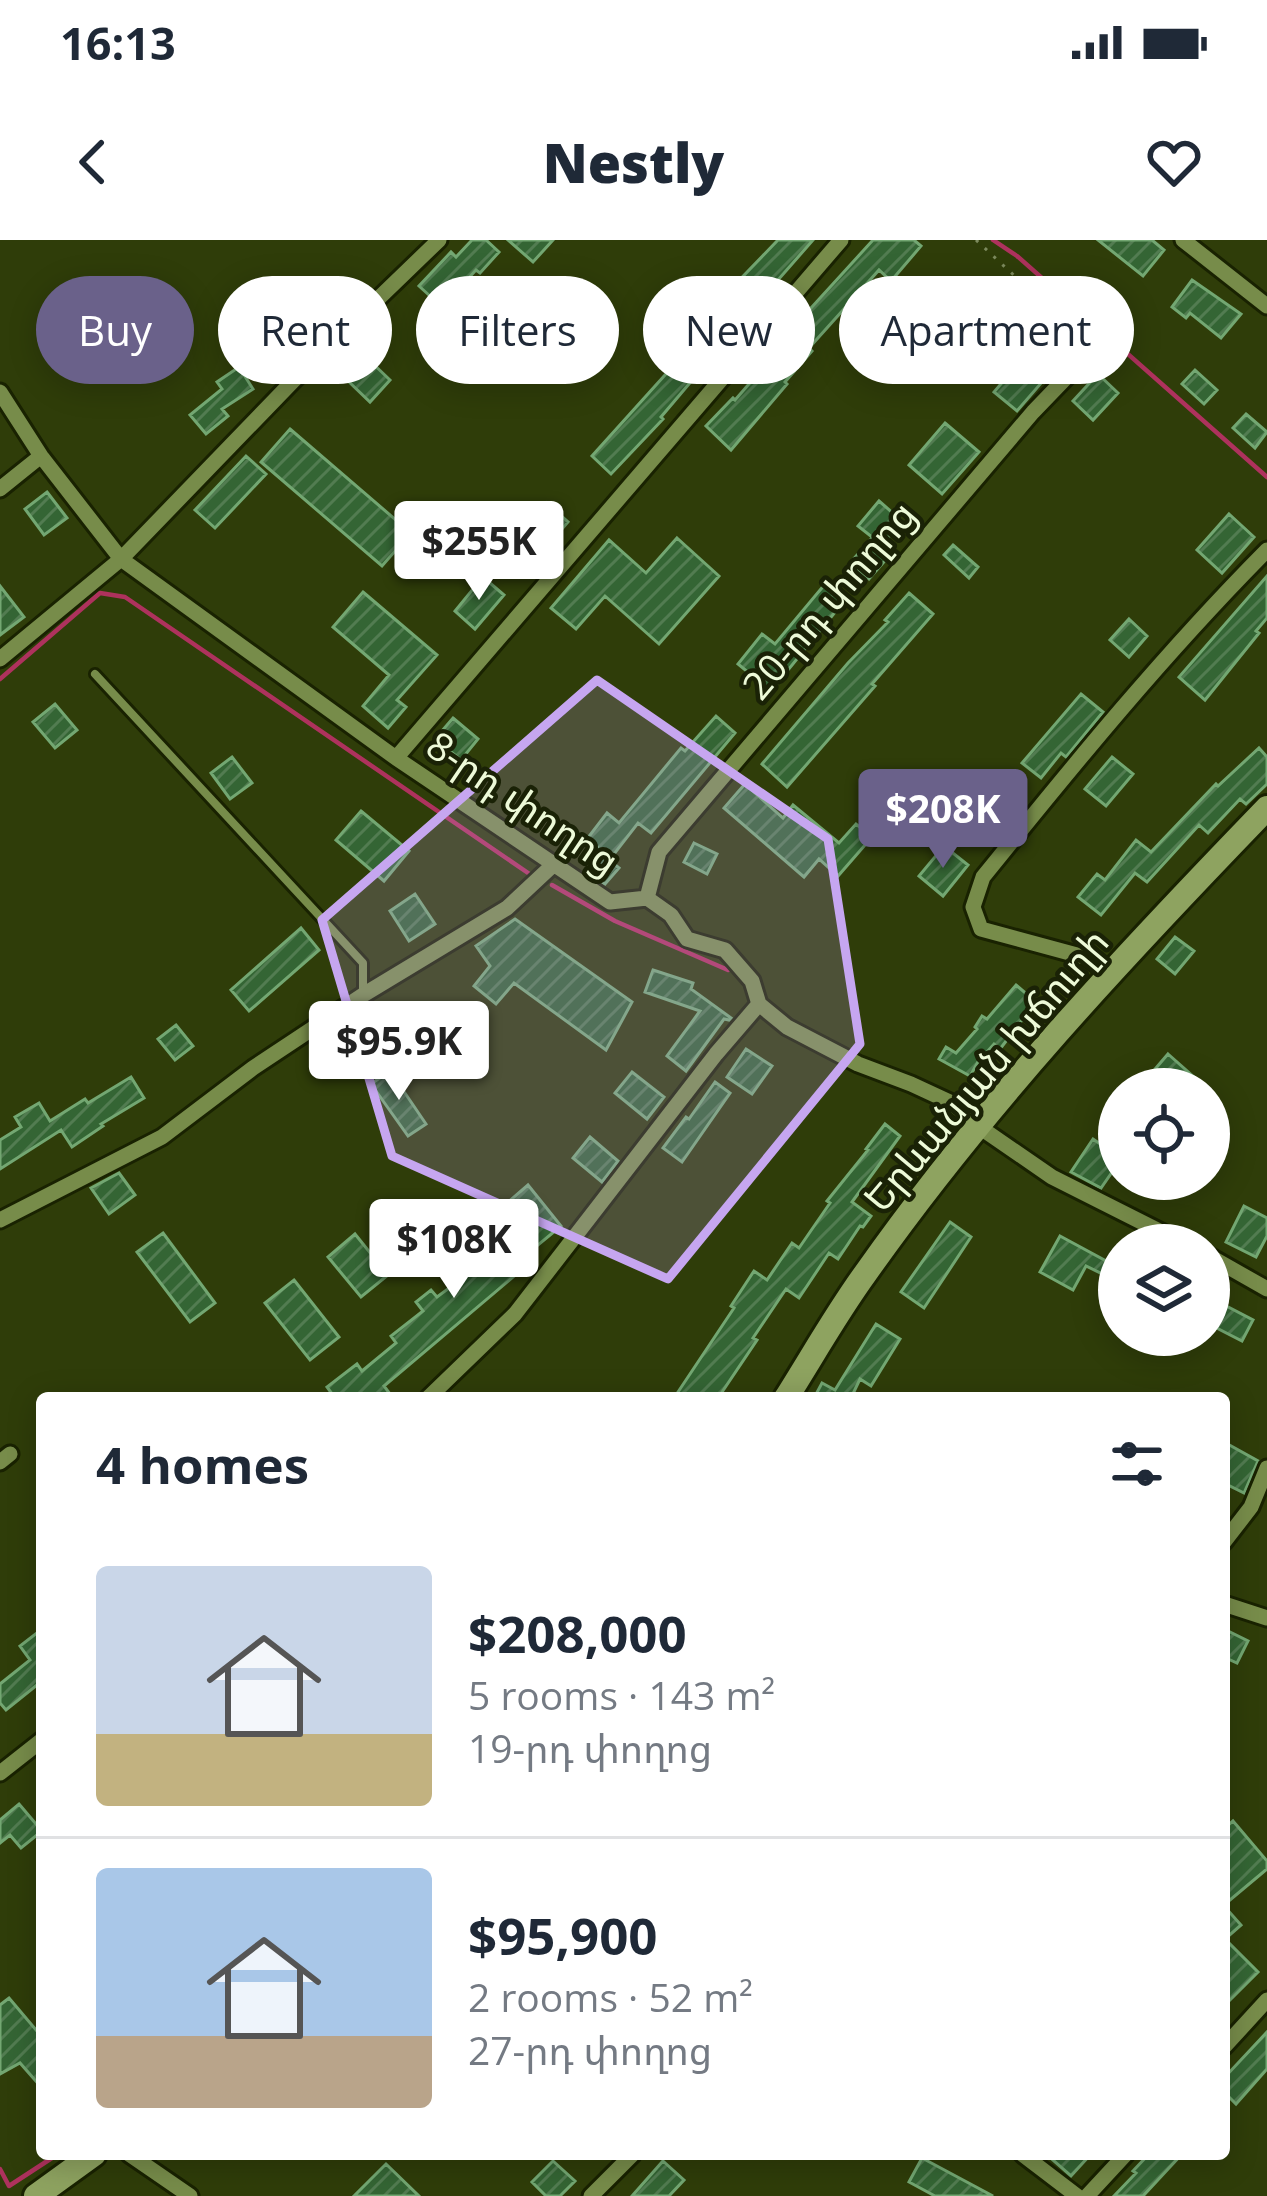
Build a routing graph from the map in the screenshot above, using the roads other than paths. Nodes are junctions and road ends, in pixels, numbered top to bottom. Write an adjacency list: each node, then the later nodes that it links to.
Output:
1 (439, 240): 10 (street)
2 (842, 240): 13 (street)
3 (1183, 240): 4 (street)
4 (1267, 306)
5 (1060, 384): 16 (street, 20-րդ փողոց)
6 (0, 392): 7 (street, 8-րդ փողոց)
7 (41, 456): 8 (street); 10 (street, 8-րդ փողոց)
8 (0, 489)
9 (1267, 550): 17 (street)
10 (121, 559): 11 (street); 13 (street, 8-րդ փողոց)
11 (0, 659)
12 (95, 674): 18 (lane)
13 (396, 758): 15 (street, 8-րդ փողոց)
14 (1267, 808): 17 (main road, Երևանյան խճուղի)
15 (553, 865): 16 (street, 8-րդ փողոց); 18 (street)
16 (647, 898): 19 (street, 8-րդ փողոց)
17 (1110, 974): 20 (main road, Երևանյան խճուղի)
18 (363, 994): 21 (street)
19 (759, 1004): 20 (street, 8-րդ փողոց); 25 (street)
20 (978, 1126): 22 (street, 8-րդ փողոց); 26 (main road, Երևանյան խճուղի)
21 (0, 1220)
22 (1145, 1224)
23 (1230, 1268): 24 (street)
24 (1267, 1289)
25 (434, 1392)
26 (790, 1392)
27 (1267, 1468): 28 (street)
28 (1230, 1534)
29 (1230, 1606): 30 (street)
30 (1267, 1618)
31 (36, 1745): 32 (street)
32 (0, 1773)
33 (1267, 2000): 34 (street)
34 (1230, 2040)
35 (86, 2160): 40 (main road)
36 (138, 2160): 41 (street)
37 (627, 2160): 42 (street)
38 (1030, 2160): 43 (street)
39 (1120, 2160): 44 (street)
40 (36, 2196)
41 (190, 2196)
42 (591, 2196)
43 (1077, 2196)
44 (1087, 2196)

